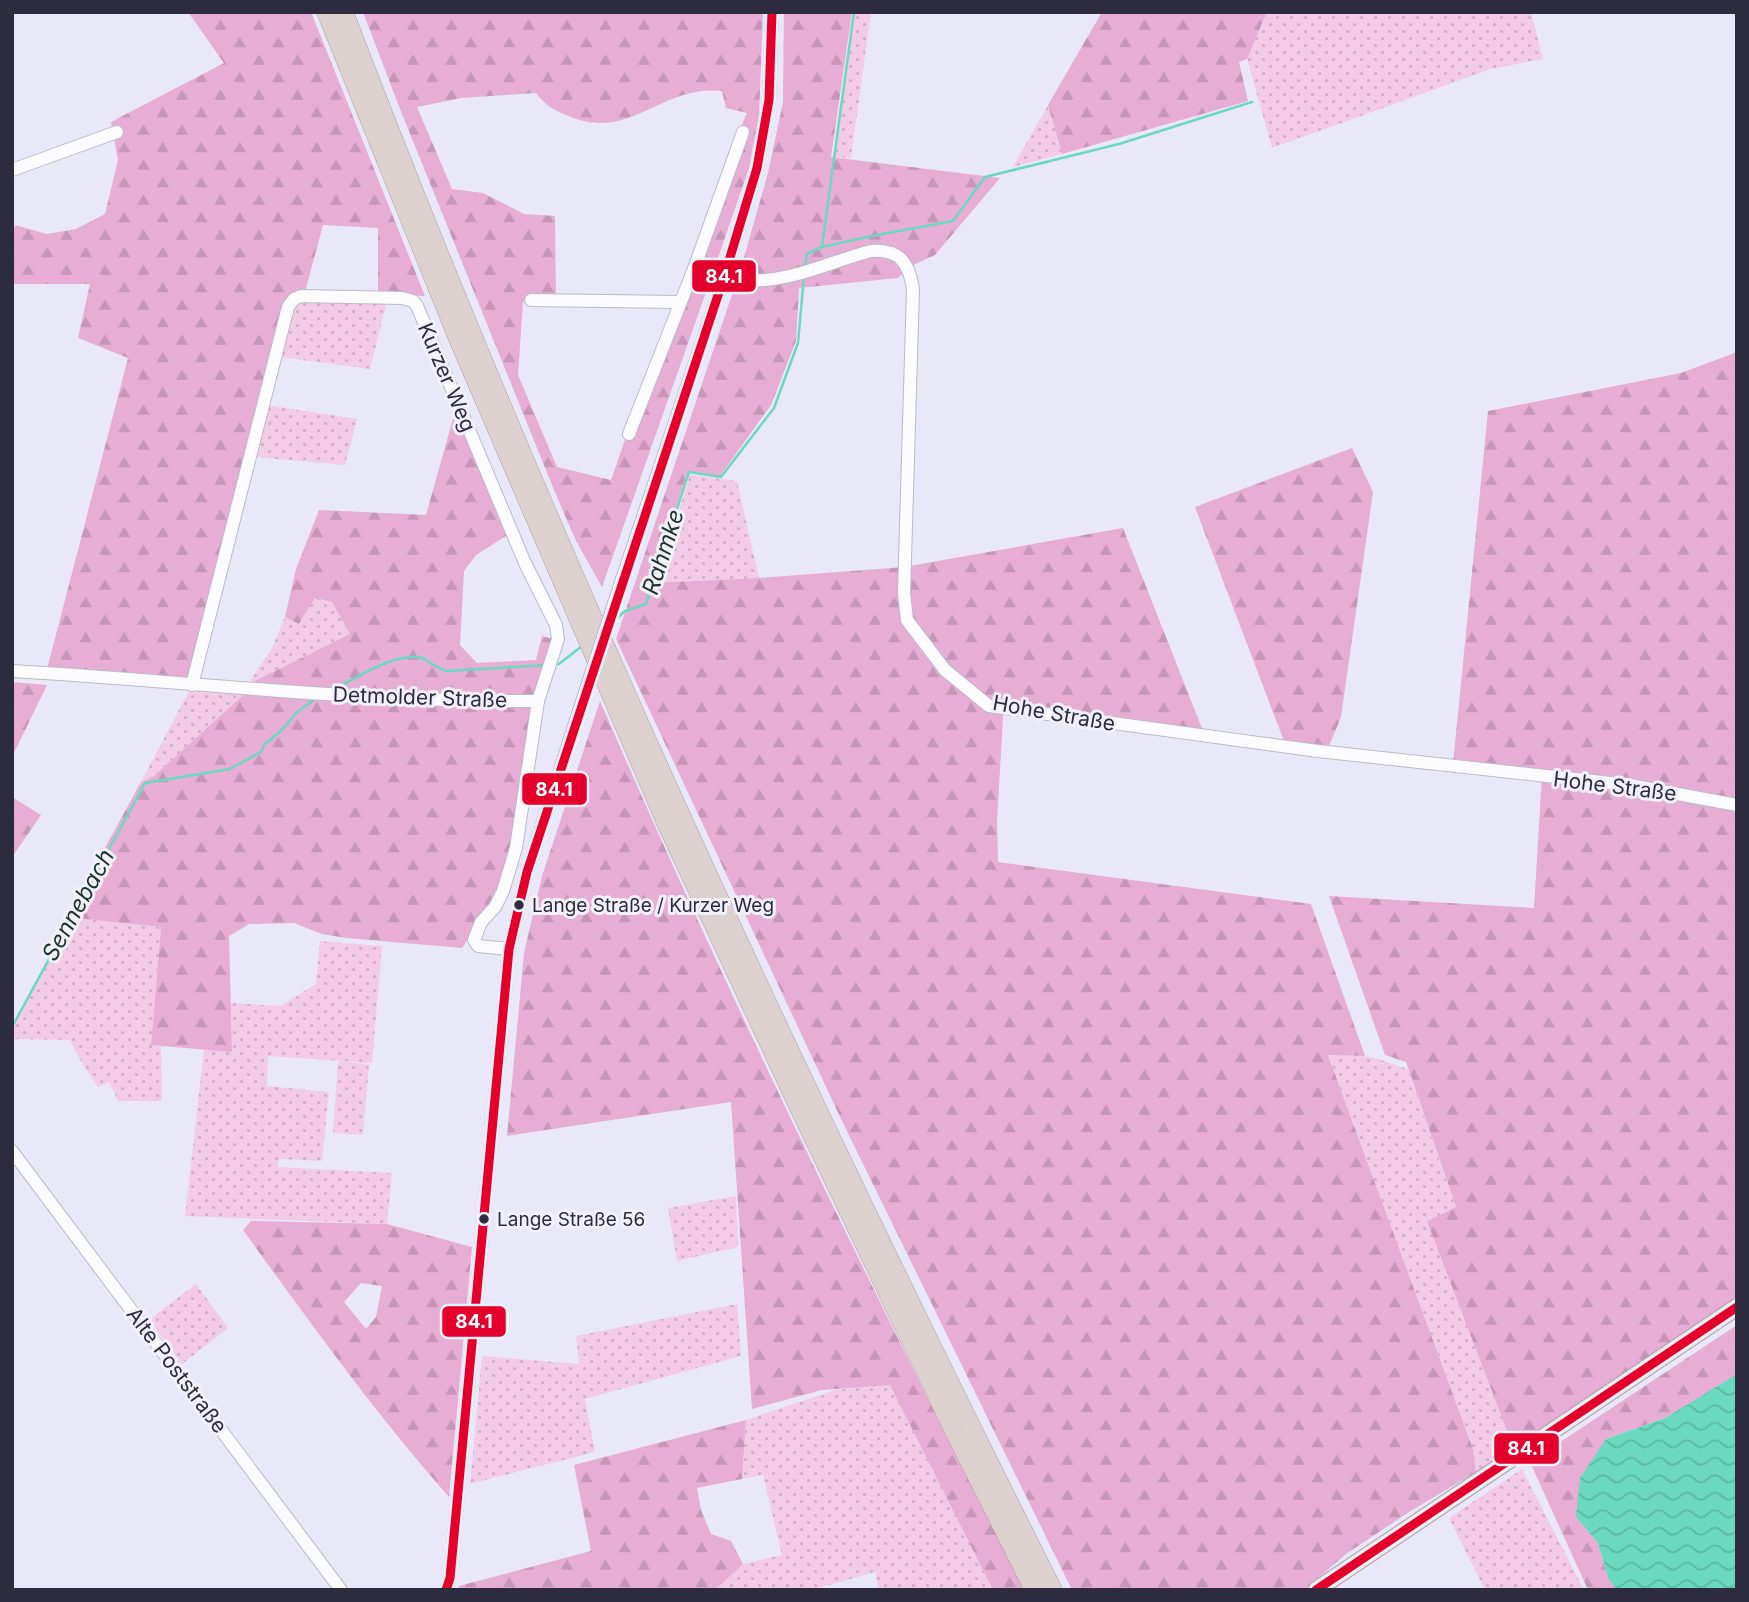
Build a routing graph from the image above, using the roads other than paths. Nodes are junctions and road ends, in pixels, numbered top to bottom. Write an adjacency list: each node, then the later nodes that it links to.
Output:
1 (326, 12): 12 (highway)
2 (344, 12): 12 (highway)
3 (772, 12): 8 (street)
4 (117, 132): 6 (street)
5 (743, 132): 7 (street)
6 (12, 170)
7 (695, 266): 8 (street, Hohe Straße); 10 (street)
8 (725, 274): 16 (street, Hohe Straße); 17 (street, bridge)
9 (531, 300): 10 (street)
10 (679, 302): 11 (street)
11 (629, 434)
12 (595, 639): 22 (highway); 23 (highway)
13 (12, 671): 14 (street, Detmolder Straße)
14 (192, 685): 15 (street, Detmolder Straße); 15 (street, Kurzer Weg)
15 (538, 701): 17 (street, Detmolder Straße)
16 (1737, 805)
17 (509, 949): 21 (street)
18 (12, 1151): 20 (street, Alte Poststraße)
19 (1737, 1307): 24 (main road)
20 (341, 1590)
21 (446, 1590)
22 (1034, 1590)
23 (1054, 1590)
24 (1316, 1590)

